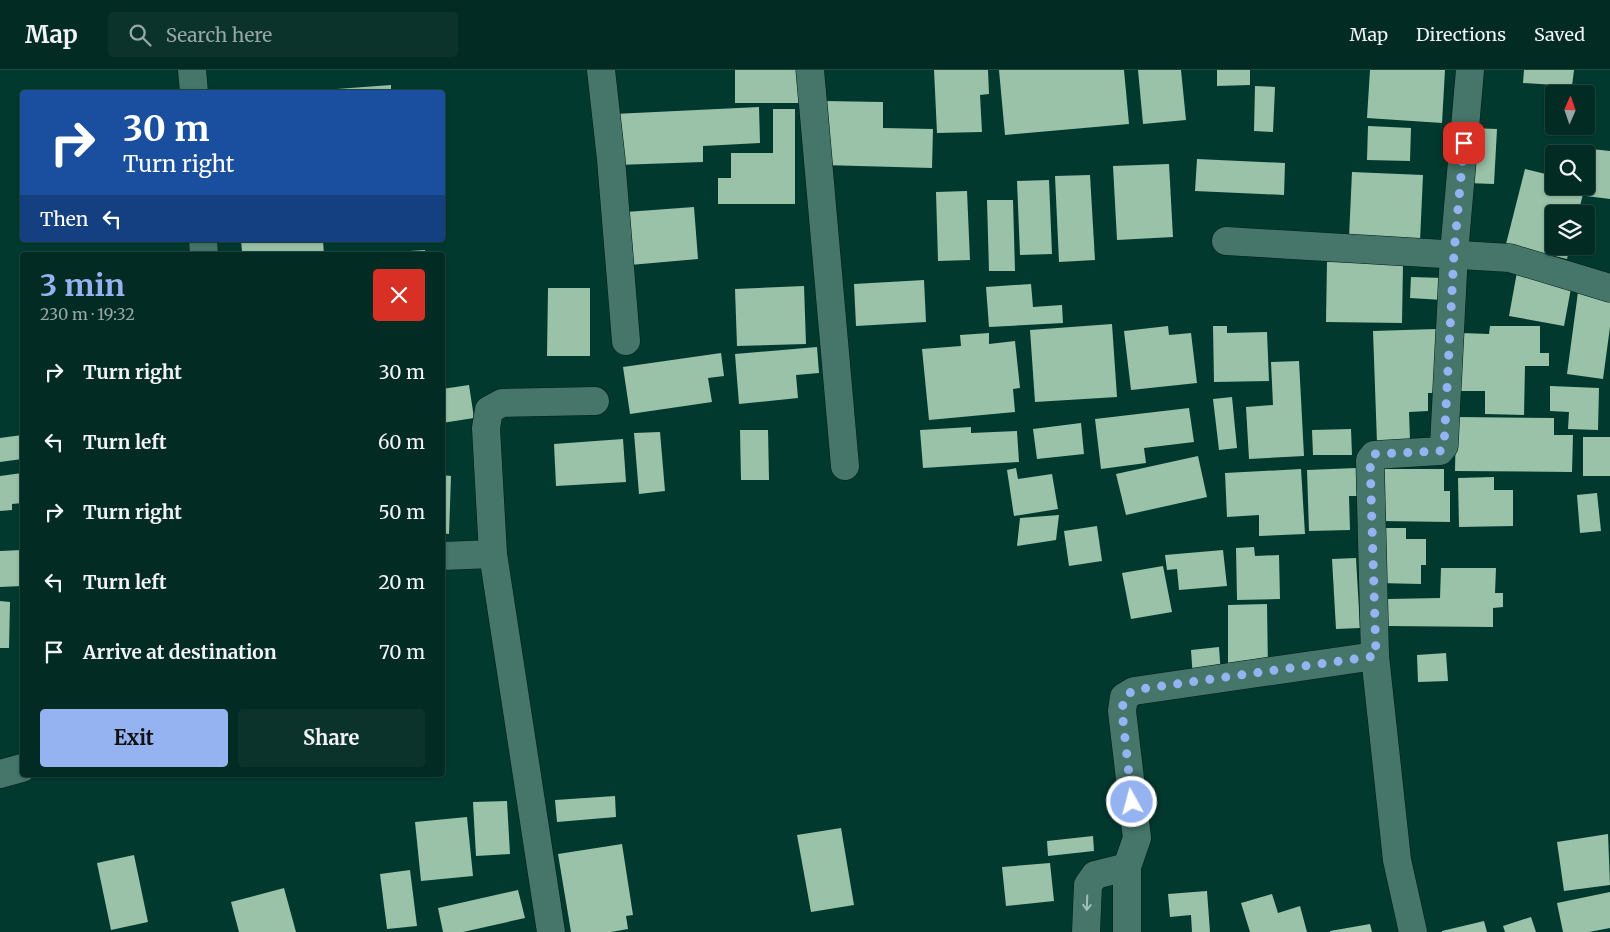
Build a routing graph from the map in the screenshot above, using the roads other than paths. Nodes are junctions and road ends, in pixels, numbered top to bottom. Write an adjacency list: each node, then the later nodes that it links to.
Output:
1 (192, 70): 5 (street)
2 (601, 70): 9 (street)
3 (810, 70): 11 (street)
4 (1470, 70): 7 (street)
5 (194, 90)
6 (1226, 240): 7 (street)
7 (1454, 253): 8 (street); 14 (street)
8 (1610, 288)
9 (626, 340)
10 (595, 401): 12 (street)
11 (845, 466)
12 (493, 554): 13 (street); 18 (street)
13 (445, 556)
14 (1376, 656): 17 (street); 21 (street)
15 (20, 769): 16 (street)
16 (0, 774)
17 (1127, 867): 19 (street, one-way to 19); 20 (street)
18 (551, 932)
19 (1086, 932)
20 (1127, 932)
21 (1413, 932)

